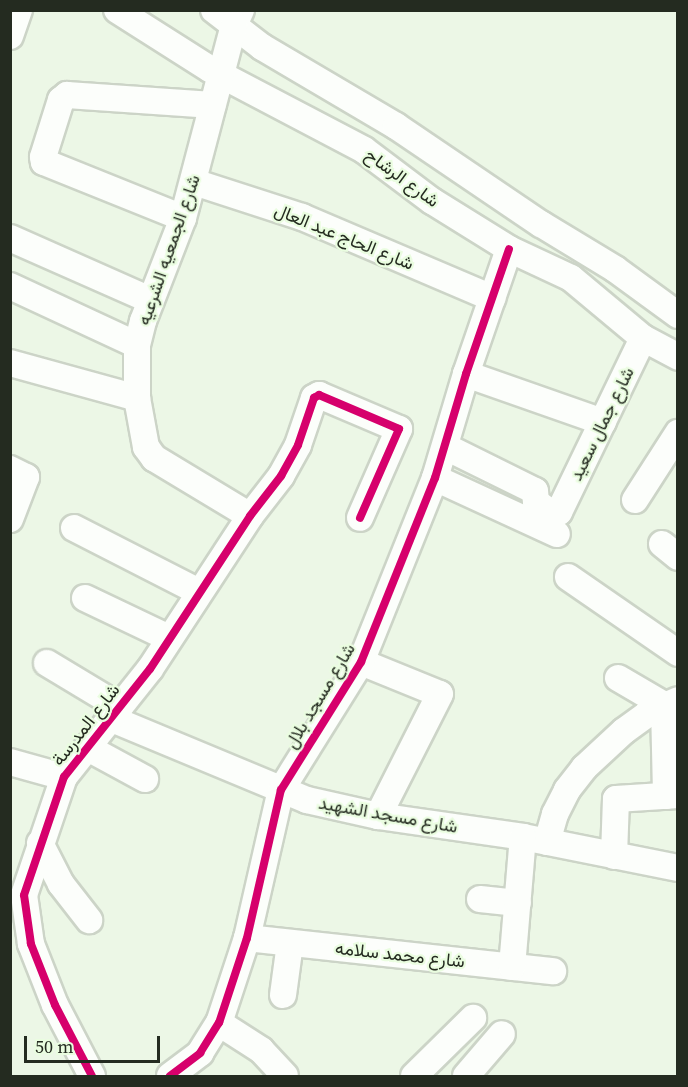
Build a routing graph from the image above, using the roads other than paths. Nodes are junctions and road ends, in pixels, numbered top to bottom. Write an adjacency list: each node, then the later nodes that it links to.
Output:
1 (19, 10): 4 (street)
2 (117, 10): 5 (street, شارع الرشاح)
3 (230, 21): 5 (street, شارع الجمعيه الشرعيه); 14 (street, شارع الرشاح)
4 (10, 36)
5 (222, 69): 6 (street, شارع الجمعيه الشرعيه); 10 (street, شارع الرشاح)
6 (213, 105): 7 (street, شارع الجمعيه الشرعيه); 8 (street)
7 (194, 182): 8 (street, شارع الجمعيه الشرعيه); 12 (street, شارع الحاج عبد العال)
8 (183, 218): 13 (street, شارع الجمعيه الشرعيه)
9 (10, 238): 13 (street)
10 (509, 249): 12 (street, شارع مسجد بلال); 15 (street, شارع الرشاح)
11 (10, 286): 16 (street)
12 (492, 298): 19 (street, شارع مسجد بلال)
13 (150, 300): 16 (street, شارع الجمعيه الشرعيه)
14 (678, 315)
15 (644, 338): 17 (street, شارع الرشاح); 21 (street, شارع جمال سعيد)
16 (137, 345): 20 (street, شارع الجمعيه الشرعيه)
17 (678, 357)
18 (10, 363): 20 (street)
19 (466, 374): 21 (street); 23 (street, شارع مسجد بلال)
20 (137, 398): 27 (street, شارع الجمعيه الشرعيه)
21 (603, 422): 30 (street, شارع جمال سعيد)
22 (678, 433): 26 (street)
23 (446, 447): 25 (street, شارع مسجد بلال); 30 (street)
24 (18, 474): 29 (street)
25 (435, 478): 30 (street); 37 (street, شارع مسجد بلال)
26 (635, 500)
27 (250, 516): 28 (street, شارع المدرسة); 33 (street, شارع المدرسة)
28 (360, 518)
29 (10, 519)
30 (559, 522)
31 (74, 528): 33 (street)
32 (568, 577): 36 (street)
33 (199, 592): 35 (street, شارع المدرسة)
34 (85, 598): 35 (street)
35 (169, 638): 41 (street, شارع المدرسة)
36 (678, 653)
37 (361, 662): 46 (street, شارع مسجد بلال); 48 (street)
38 (47, 663): 41 (street, شارع مسجد الشهيد)
39 (618, 678): 40 (street)
40 (671, 702): 47 (street); 49 (street)
41 (116, 713): 42 (street, شارع المدرسة); 46 (street, شارع مسجد الشهيد)
42 (88, 748): 44 (street, شارع المدرسة); 45 (street)
43 (10, 762): 44 (street)
44 (64, 777): 50 (street, شارع المدرسة)
45 (145, 778)
46 (280, 790): 48 (street, شارع مسجد الشهيد); 58 (street, شارع مسجد بلال)
47 (672, 795): 51 (street)
48 (378, 816): 49 (street, شارع مسجد الشهيد)
49 (535, 839): 51 (street, شارع مسجد الشهيد); 55 (street)
50 (40, 843): 53 (street, شارع المدرسة); 56 (street)
51 (614, 856): 52 (street, شارع مسجد الشهيد)
52 (678, 868)
53 (24, 895): 57 (street); 66 (street, شارع المدرسة)
54 (480, 899): 55 (street)
55 (518, 903): 60 (street)
56 (89, 920)
57 (10, 921)
58 (247, 938): 59 (street, شارع محمد سلامه); 64 (street, شارع مسجد بلال)
59 (290, 943): 60 (street, شارع محمد سلامه); 62 (street)
60 (513, 967): 61 (street, شارع محمد سلامه)
61 (553, 971)
62 (283, 995)
63 (473, 1018): 69 (street)
64 (219, 1023): 67 (street, شارع مسجد بلال); 68 (street)
65 (502, 1034): 70 (street)
66 (92, 1077)
67 (170, 1077)
68 (285, 1077)
69 (414, 1077)
70 (466, 1077)

